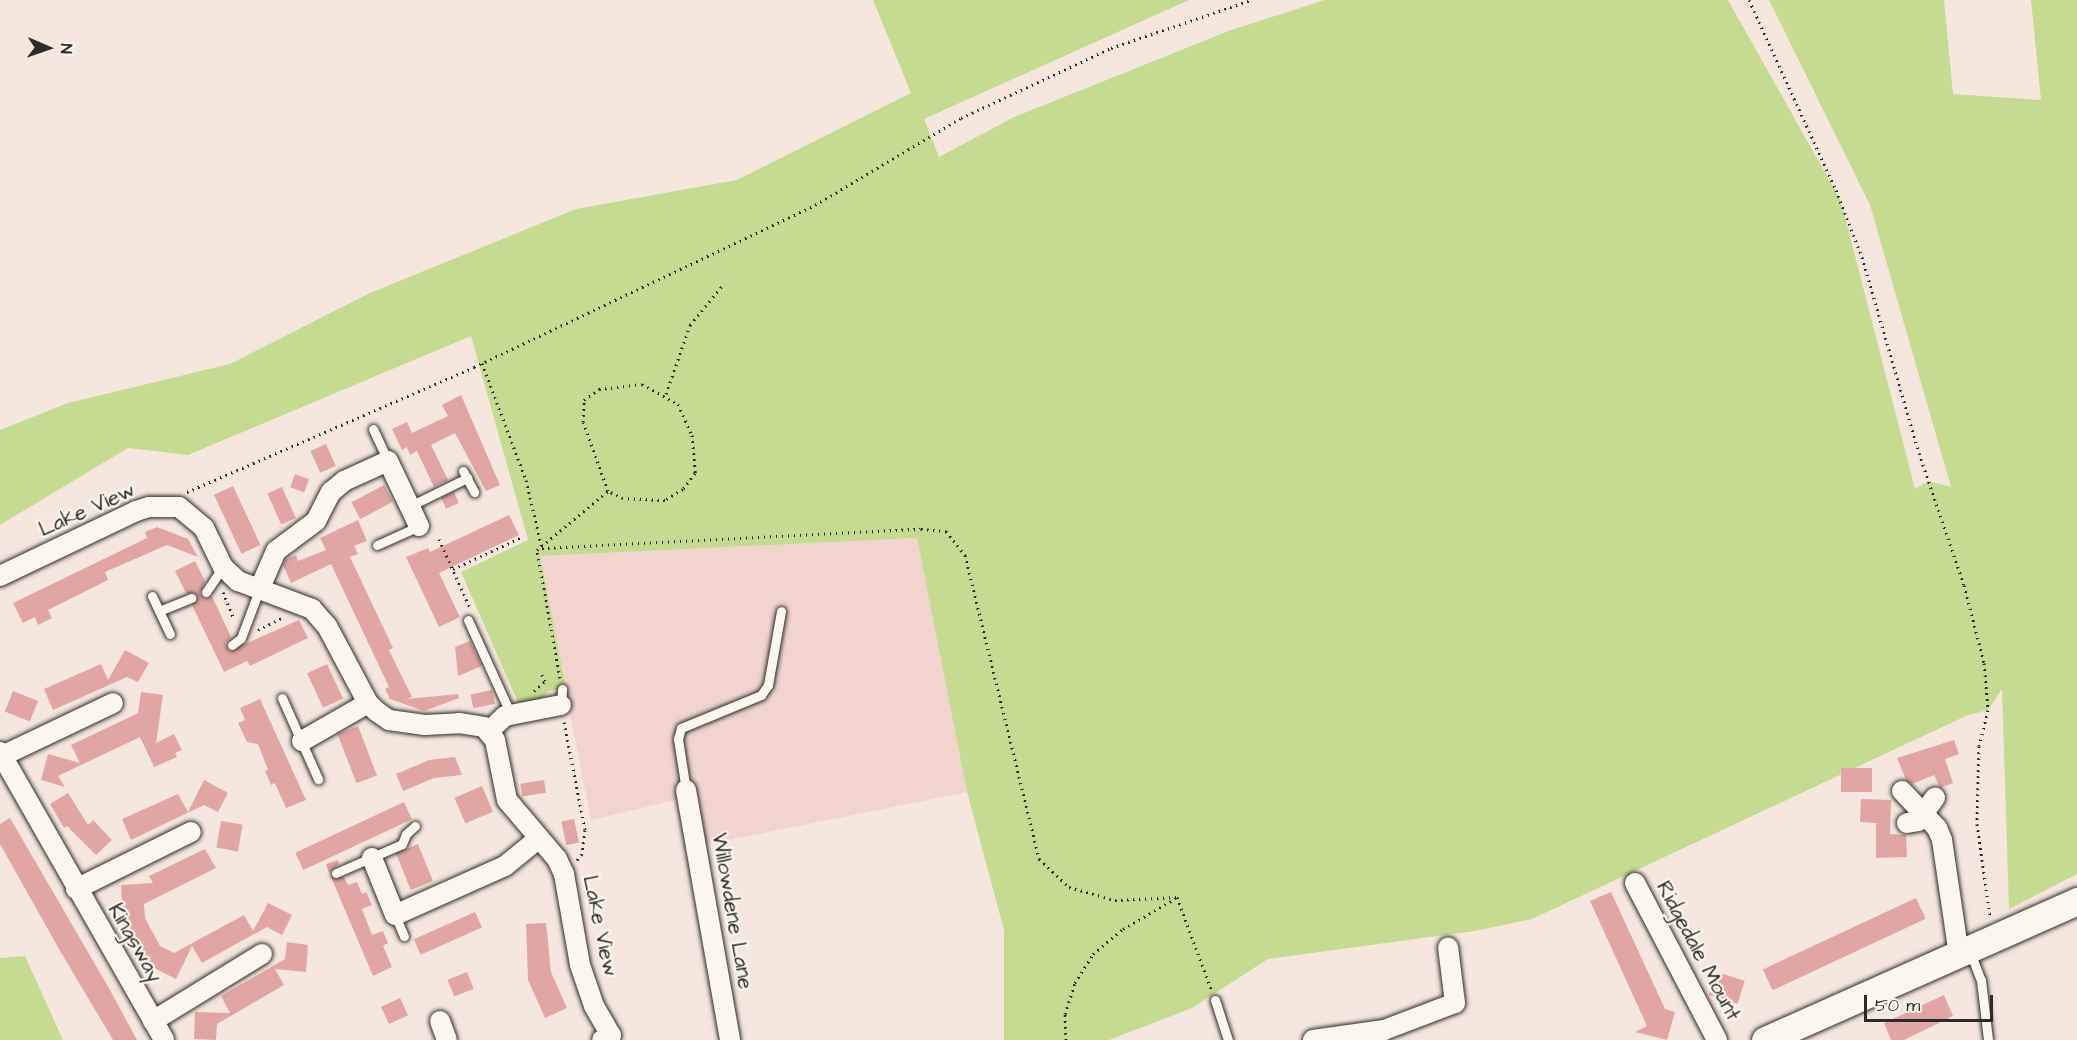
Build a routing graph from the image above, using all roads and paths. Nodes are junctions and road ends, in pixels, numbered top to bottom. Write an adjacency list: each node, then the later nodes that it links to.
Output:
1 (1251, 0): 4 (path)
2 (1749, 0): 55 (path)
3 (722, 286): 5 (path)
4 (482, 363): 11 (path); 15 (path)
5 (666, 394): 8 (path); 8 (path)
6 (373, 429): 7 (lane)
7 (388, 461): 10 (street); 19 (street)
8 (608, 490): 15 (path)
9 (474, 492): 10 (lane)
10 (410, 506): 12 (street)
11 (178, 507): 16 (street); 18 (street, Lake View)
12 (419, 526): 14 (lane)
13 (524, 536): 17 (path)
14 (377, 545)
15 (541, 545): 30 (path); 51 (path)
16 (223, 567): 19 (street); 20 (lane)
17 (453, 569)
18 (0, 576)
19 (259, 590): 27 (lane); 33 (street)
20 (206, 592)
21 (152, 596): 23 (lane)
22 (191, 598): 23 (lane)
23 (159, 610): 26 (lane)
24 (781, 611): 39 (lane)
25 (468, 620): 34 (lane)
26 (170, 634)
27 (232, 645)
28 (542, 675): 29 (path)
29 (528, 693)
30 (561, 697): 34 (street); 48 (path)
31 (282, 698): 36 (lane)
32 (113, 703): 37 (street, Kingsway)
33 (368, 703): 35 (street); 36 (street)
34 (511, 715): 35 (street)
35 (489, 731): 45 (street, Lake View)
36 (302, 741): 38 (lane)
37 (1, 755): 50 (street, Kingsway)
38 (318, 779)
39 (686, 790): 67 (street, Willowdene Lane)
40 (1902, 791): 42 (street)
41 (1935, 798): 42 (street)
42 (1916, 819): 57 (street)
43 (415, 826): 46 (lane)
44 (191, 832): 50 (street, Kingsway)
45 (538, 839): 48 (street, Lake View); 53 (street)
46 (372, 858): 47 (lane); 53 (street)
47 (336, 873)
48 (564, 874): 63 (street, Lake View)
49 (1635, 884): 70 (street, Ridgedale Mount)
50 (76, 889): 60 (street, Kingsway)
51 (1177, 897): 59 (path); 68 (path)
52 (2077, 901): 55 (street)
53 (395, 915): 54 (lane)
54 (404, 936)
55 (1997, 937): 57 (street)
56 (1448, 947): 62 (street)
57 (1964, 952): 71 (street); 72 (lane)
58 (262, 954): 60 (street)
59 (1215, 1000): 69 (lane)
60 (153, 1021): 65 (street, Kingsway)
61 (440, 1021): 66 (street)
62 (1385, 1035): 64 (street)
63 (609, 1038)
64 (1320, 1039)
65 (164, 1040)
66 (447, 1040)
67 (730, 1040)
68 (1066, 1040)
69 (1228, 1040)
70 (1717, 1040)
71 (1765, 1040)
72 (1988, 1040)

